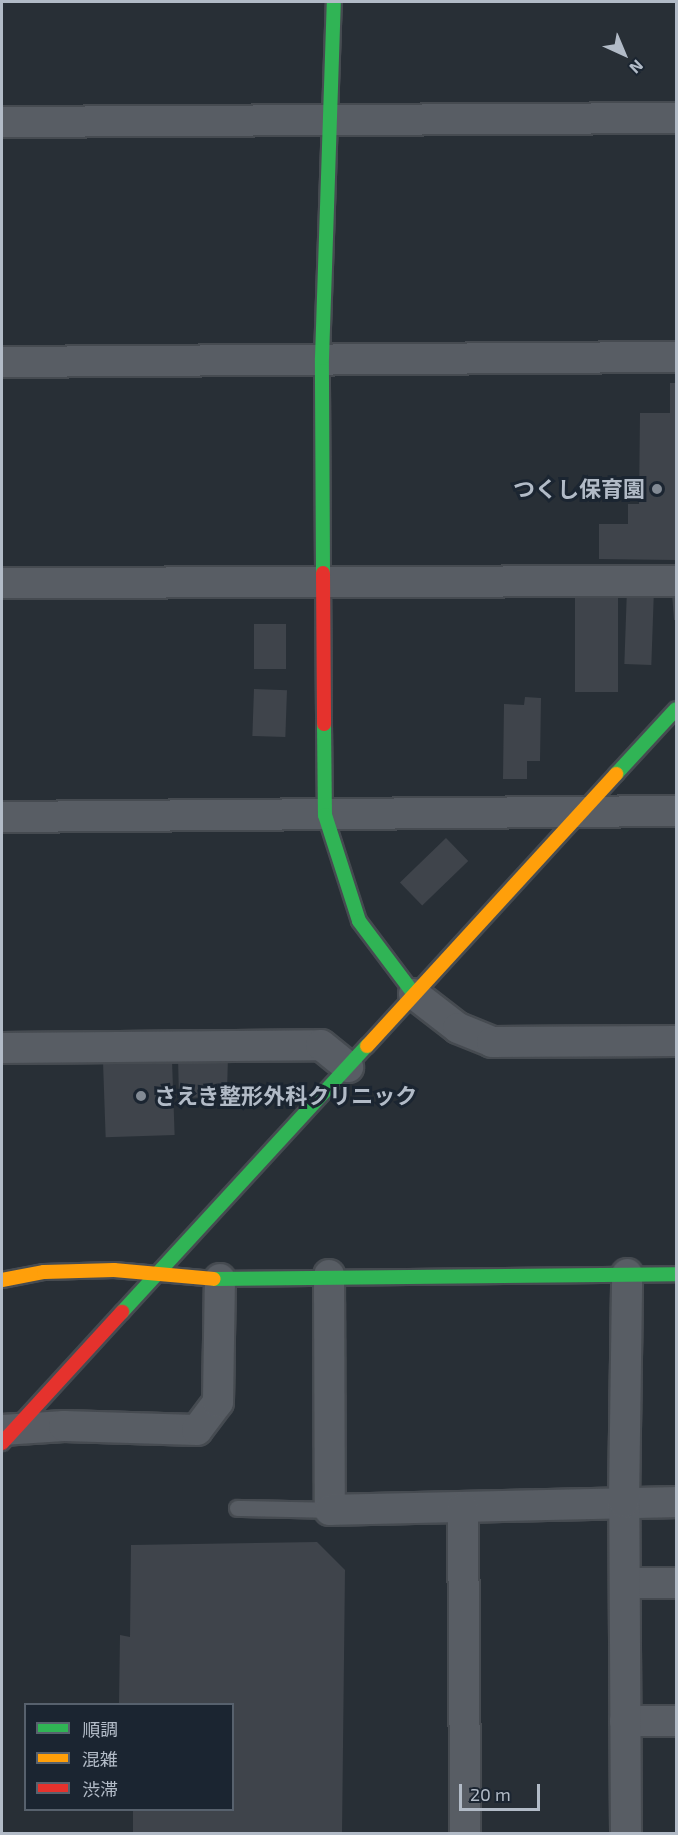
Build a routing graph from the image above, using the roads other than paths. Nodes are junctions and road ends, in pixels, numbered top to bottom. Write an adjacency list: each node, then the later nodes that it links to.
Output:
1 (334, 2): 3 (street)
2 (676, 118): 3 (street)
3 (332, 119): 4 (street); 6 (street)
4 (2, 122)
5 (676, 357): 6 (street)
6 (322, 358): 7 (street); 8 (street)
7 (2, 362)
8 (323, 580): 9 (street); 10 (street); 14 (street)
9 (676, 581)
10 (2, 583)
11 (676, 709): 12 (street)
12 (585, 810): 13 (street); 14 (street); 16 (street)
13 (676, 811)
14 (324, 814): 15 (street); 16 (street)
15 (2, 817)
16 (414, 994): 17 (street); 19 (street)
17 (676, 1041)
18 (2, 1048): 19 (street)
19 (348, 1067): 20 (street)
20 (159, 1272): 24 (street); 25 (street); 26 (street)
21 (627, 1274): 22 (street); 23 (street); 27 (street)
22 (676, 1274)
23 (329, 1275): 24 (street); 31 (street)
24 (220, 1279): 26 (street)
25 (2, 1280)
26 (6, 1434)
27 (624, 1502): 28 (street); 30 (street); 32 (street)
28 (676, 1502)
29 (237, 1508): 31 (lane)
30 (463, 1508): 31 (street); 36 (street)
31 (330, 1510)
32 (626, 1583): 33 (street); 34 (street)
33 (676, 1583)
34 (625, 1721): 35 (street); 37 (street)
35 (676, 1721)
36 (465, 1833)
37 (626, 1833)

